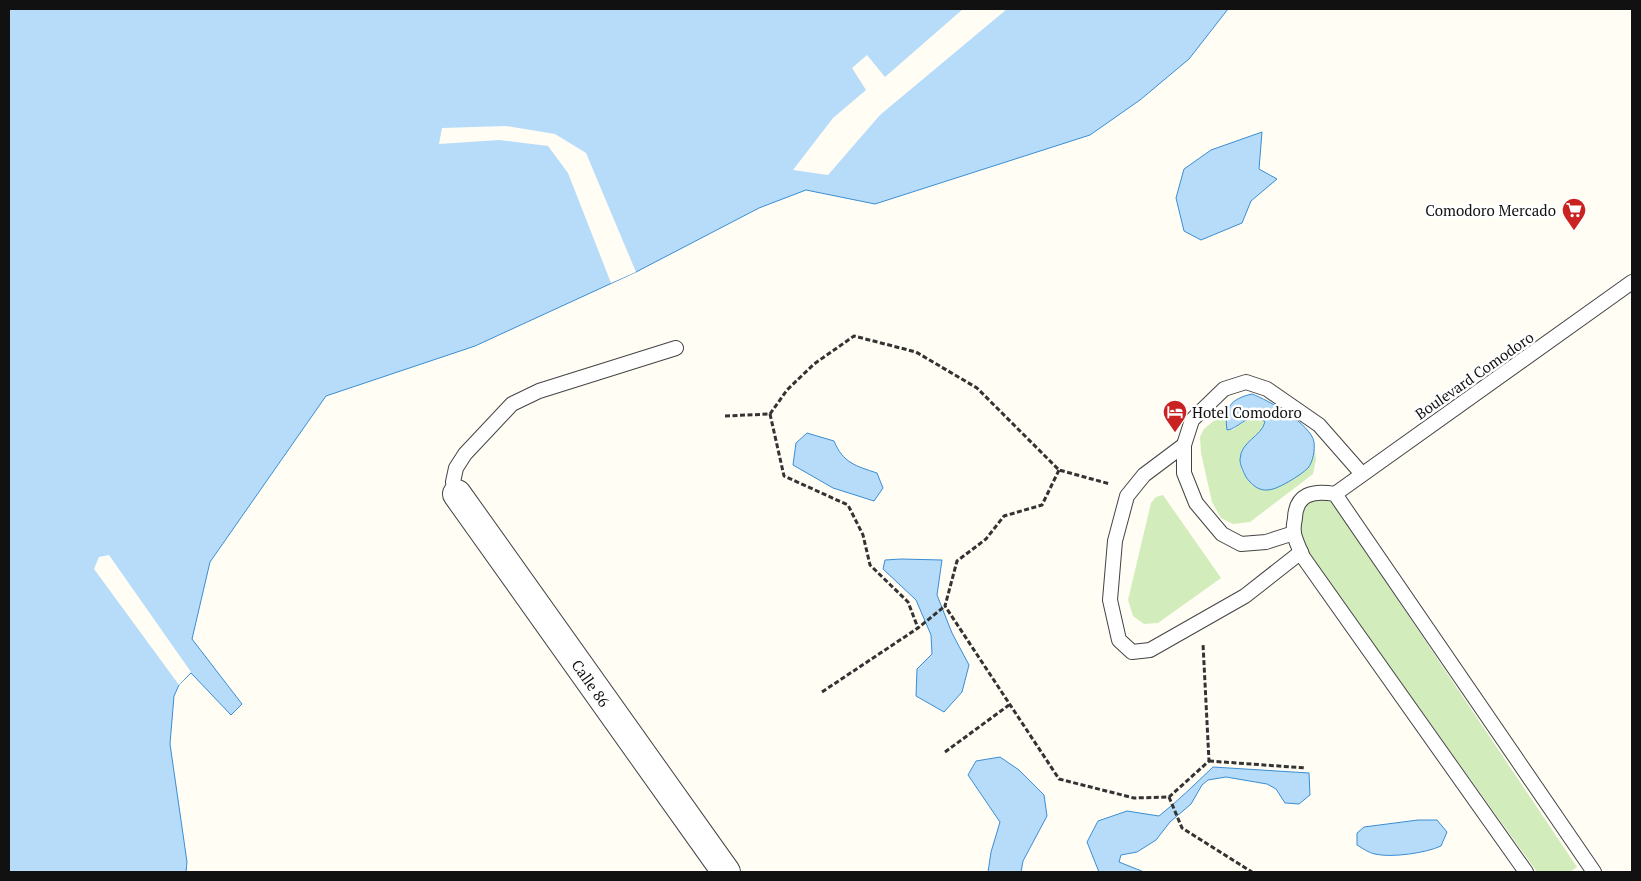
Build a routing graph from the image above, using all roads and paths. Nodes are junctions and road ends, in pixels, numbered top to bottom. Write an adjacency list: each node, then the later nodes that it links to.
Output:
1 (1632, 282): 7 (lane, Boulevard Comodoro)
2 (676, 348): 9 (lane)
3 (770, 414): 4 (path); 6 (path); 15 (path)
4 (726, 416)
5 (1184, 446): 7 (lane); 8 (lane); 11 (lane)
6 (1059, 470): 8 (path); 13 (path)
7 (1362, 474): 10 (lane, Boulevard Comodoro)
8 (1132, 490): 14 (lane)
9 (457, 494): 22 (street, Calle 86)
10 (1334, 494): 11 (lane); 25 (lane)
11 (1294, 533): 12 (lane)
12 (1302, 552): 14 (lane); 24 (lane)
13 (945, 606): 15 (path); 17 (path)
14 (1202, 621): 19 (path)
15 (918, 628): 16 (path)
16 (822, 692)
17 (1009, 705): 18 (path); 21 (path)
18 (946, 752)
19 (1209, 761): 20 (path); 21 (path)
20 (1306, 768)
21 (1169, 797): 23 (path)
22 (726, 872)
23 (1252, 872)
24 (1526, 872)
25 (1594, 872)

